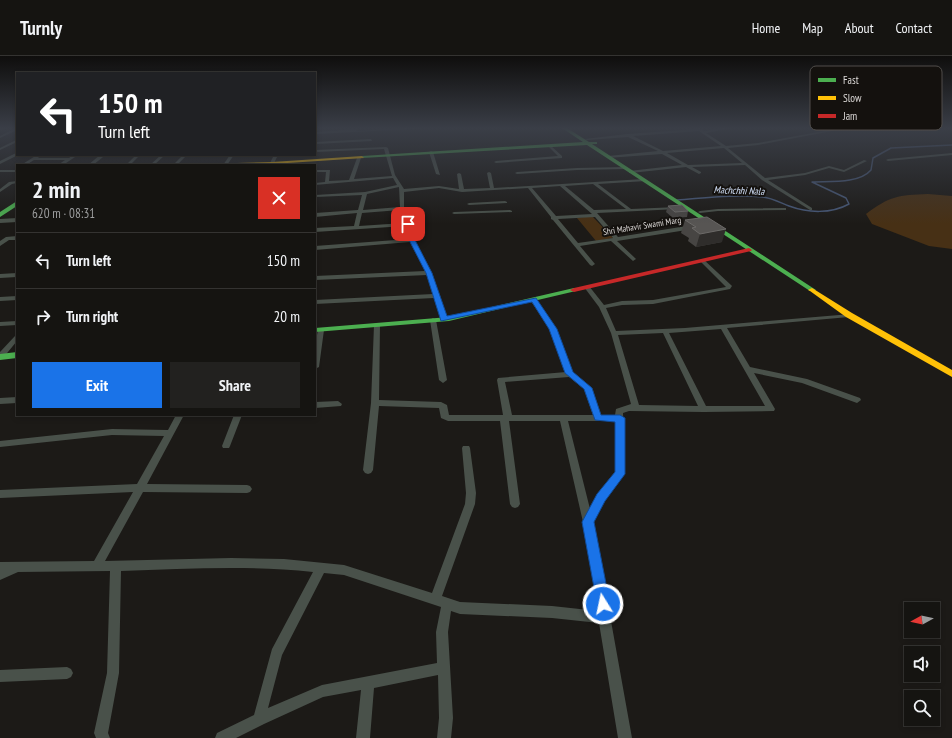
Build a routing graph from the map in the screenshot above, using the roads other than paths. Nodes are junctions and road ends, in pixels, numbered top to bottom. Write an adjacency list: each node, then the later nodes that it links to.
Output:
1 (306, 160): 9 (main road)
2 (357, 160): 26 (street)
3 (389, 160): 24 (street)
4 (433, 160): 22 (street)
5 (524, 160): 11 (street)
6 (615, 160): 16 (main road)
7 (676, 160): 14 (street)
8 (739, 160): 13 (street)
9 (273, 161): 12 (main road)
10 (865, 161): 25 (street)
11 (496, 162)
12 (237, 164)
13 (744, 164): 14 (street); 25 (street)
14 (687, 166): 16 (street); 19 (street)
15 (16, 170): 18 (street)
16 (626, 170): 21 (street); 27 (main road); 40 (main road)
17 (316, 171): 29 (street)
18 (2, 172)
19 (699, 172)
20 (489, 173): 35 (street)
21 (517, 173)
22 (438, 174)
23 (459, 174): 37 (street)
24 (394, 177): 26 (street); 34 (street)
25 (764, 179): 45 (street)
26 (351, 181): 29 (street)
27 (641, 181): 30 (street); 40 (main road)
28 (16, 182): 36 (street)
29 (327, 183): 31 (street)
30 (594, 183): 32 (street); 46 (street)
31 (316, 184)
32 (561, 185): 33 (street); 51 (street)
33 (529, 187): 35 (street); 53 (street)
34 (401, 189): 37 (street); 38 (street); 43 (street)
35 (495, 189): 37 (street); 41 (street)
36 (0, 191)
37 (463, 191): 42 (street)
38 (365, 193): 39 (street); 47 (street)
39 (316, 196)
40 (676, 199): 46 (street); 49 (main road); 57 (main road)
41 (505, 202): 42 (street); 48 (street)
42 (469, 204): 48 (street)
43 (402, 208): 47 (street); 56 (street)
44 (784, 209): 49 (street)
45 (810, 209)
46 (630, 210): 51 (street)
47 (359, 212): 52 (street); 58 (street)
48 (472, 212): 50 (street)
49 (700, 212): 66 (main road)
50 (454, 213)
51 (594, 213): 53 (street); 62 (street)
52 (316, 216)
53 (553, 218): 64 (street)
54 (0, 220): 55 (street)
55 (16, 220)
56 (408, 224): 58 (street); 61 (street)
57 (710, 225): 62 (street, Shri Mahavir Swami Marg); 66 (main road)
58 (356, 227): 59 (street)
59 (316, 230)
60 (16, 238): 63 (street)
61 (412, 240): 65 (street); 70 (street)
62 (615, 240): 64 (street, Shri Mahavir Swami Marg); 67 (street)
63 (0, 244)
64 (577, 245): 69 (street)
65 (316, 248)
66 (753, 249): 68 (main road); 81 (main road); 95 (main road)
67 (633, 259)
68 (703, 261): 74 (main road); 80 (street)
69 (592, 264)
70 (429, 273): 73 (street); 75 (street)
71 (16, 275): 72 (street)
72 (0, 276)
73 (316, 278)
74 (587, 288): 78 (main road); 80 (street)
75 (437, 296): 79 (street); 82 (street)
76 (16, 298): 77 (street)
77 (0, 299)
78 (534, 300): 82 (main road); 97 (street)
79 (316, 302)
80 (602, 307): 90 (street)
81 (849, 315): 87 (street); 98 (main road)
82 (444, 319): 83 (main road)
83 (433, 320): 86 (main road); 99 (street)
84 (16, 323): 85 (street)
85 (0, 324)
86 (378, 325): 88 (main road); 103 (street)
87 (723, 327): 89 (street); 96 (street)
88 (318, 330): 93 (street)
89 (665, 331): 90 (street); 107 (street)
90 (614, 333): 106 (street)
91 (16, 338): 94 (street)
92 (16, 355): 94 (main road)
93 (316, 355)
94 (0, 356)
95 (952, 367)
96 (747, 369): 101 (street); 107 (street)
97 (570, 374): 110 (street); 112 (street)
98 (952, 374)
99 (443, 380)
100 (16, 400): 102 (street)
101 (857, 400)
102 (0, 401)
103 (375, 403): 110 (street); 118 (street)
104 (338, 404): 105 (street)
105 (316, 405)
106 (628, 408): 107 (street); 113 (street)
107 (704, 409)
108 (179, 416): 114 (street)
109 (238, 416): 116 (street)
110 (506, 418): 111 (street); 122 (street)
111 (563, 418): 112 (street); 123 (street)
112 (598, 418): 113 (street)
113 (620, 418): 123 (street)
114 (170, 433): 115 (street); 119 (street)
115 (0, 444)
116 (226, 446)
117 (466, 448): 130 (street)
118 (368, 470)
119 (141, 488): 120 (street); 121 (street); 124 (street)
120 (247, 489)
121 (0, 494)
122 (515, 504)
123 (588, 522): 132 (street)
124 (97, 566): 125 (street); 127 (street)
125 (116, 566): 128 (street); 138 (street)
126 (0, 567): 127 (street)
127 (20, 567): 129 (street)
128 (321, 568): 130 (street); 137 (street)
129 (0, 575)
130 (435, 599): 131 (street)
131 (447, 603): 132 (street); 133 (street)
132 (606, 618): 142 (street)
133 (444, 668): 136 (street); 141 (street)
134 (67, 673): 135 (street)
135 (0, 676)
136 (368, 682): 137 (street); 140 (street)
137 (259, 719): 139 (street)
138 (103, 738)
139 (222, 738)
140 (363, 738)
141 (444, 738)
142 (625, 738)

